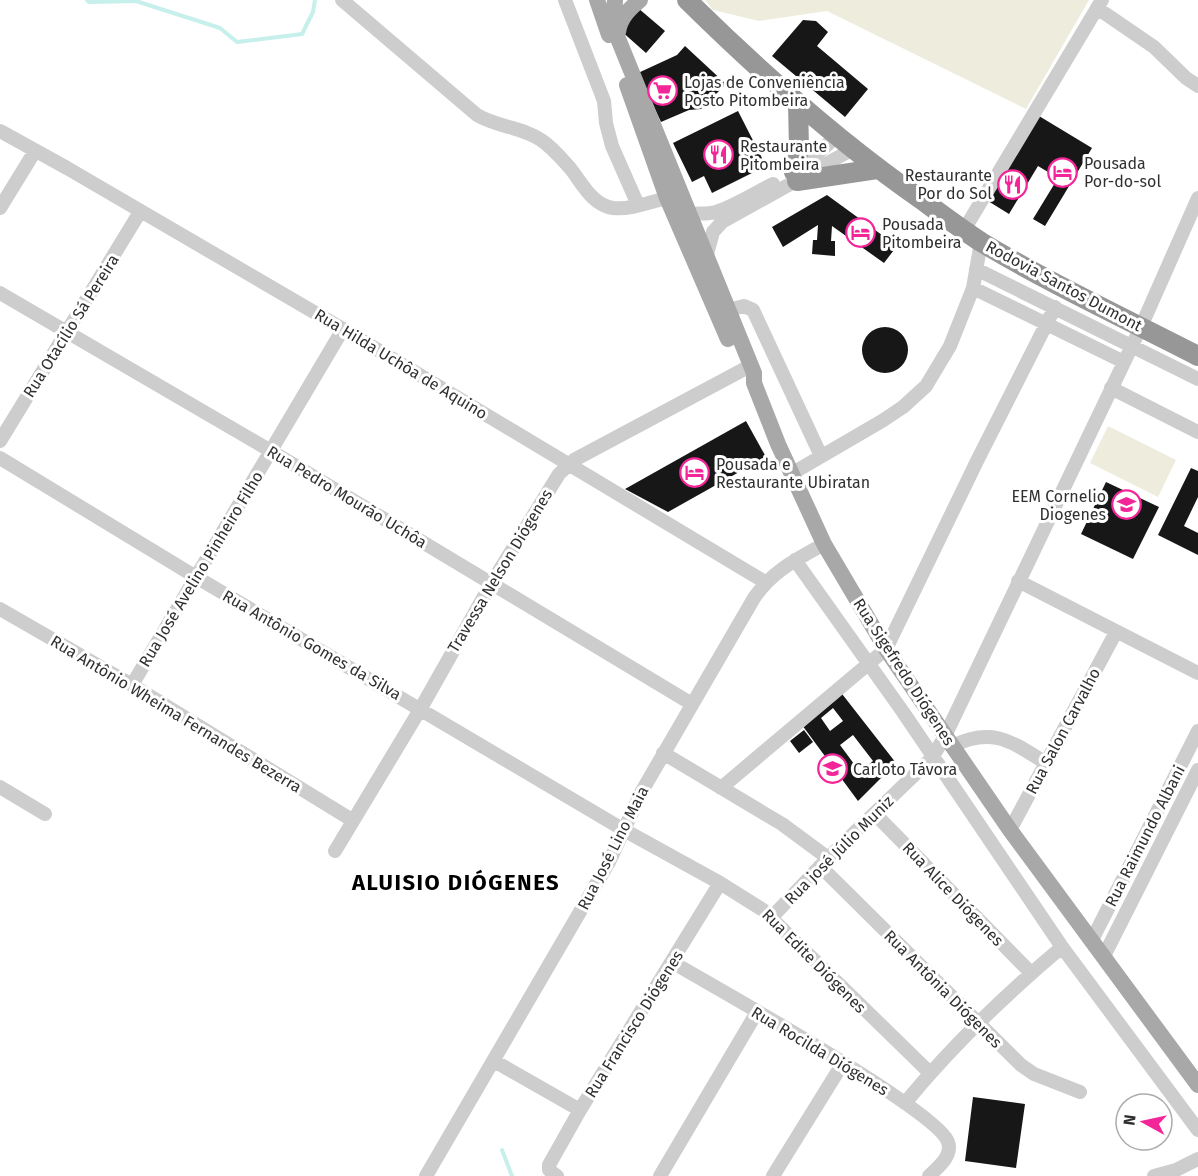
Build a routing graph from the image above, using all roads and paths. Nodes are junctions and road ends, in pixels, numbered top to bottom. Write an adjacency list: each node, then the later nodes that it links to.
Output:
1 (342, 0): 19 (street)
2 (565, 0): 19 (street)
3 (597, 0): 17 (main road)
4 (615, 0): 8 (main road)
5 (640, 0): 8 (main road)
6 (687, 0): 10 (highway, Rodovia Santos Dumont)
7 (1100, 4): 9 (street); 23 (street)
8 (617, 36): 22 (main road)
9 (1198, 86)
10 (798, 103): 12 (highway, Rodovia Santos Dumont); 16 (highway)
11 (0, 131): 14 (street, Rua Hilda Uchôa de Aquino)
12 (837, 136): 13 (highway, Rodovia Santos Dumont); 16 (street)
13 (853, 150): 15 (highway, Rodovia Santos Dumont); 16 (street)
14 (34, 151): 20 (street); 21 (street, Rua Hilda Uchôa de Aquino)
15 (877, 169): 16 (highway); 23 (highway, Rodovia Santos Dumont)
16 (795, 177): 22 (street); 25 (street)
17 (667, 198): 19 (street); 22 (main road)
18 (1198, 198): 32 (street, Rua josé Júlio Muniz)
19 (638, 205)
20 (0, 208)
21 (140, 212): 33 (street, Rua Hilda Uchôa de Aquino); 34 (street, Rua Otacílio Sá Pereira)
22 (682, 216): 25 (main road); 38 (main road)
23 (964, 230): 24 (highway, Rodovia Santos Dumont)
24 (981, 242): 26 (street); 32 (highway, Rodovia Santos Dumont)
25 (706, 258): 30 (main road)
26 (976, 269): 27 (street); 29 (street)
27 (973, 288): 31 (street); 44 (street)
28 (0, 293): 34 (street, Rua Pedro Mourão Uchôa)
29 (1055, 307): 31 (street); 35 (street)
30 (728, 310): 38 (main road); 44 (street)
31 (1046, 324): 37 (street); 56 (street)
32 (1141, 327): 35 (street, Rua josé Júlio Muniz); 36 (highway, Rodovia Santos Dumont)
33 (344, 329): 43 (street, Rua José Avelino Pinheiro Filho); 46 (street, Rua Hilda Uchôa de Aquino)
34 (68, 333): 42 (street, Rua Otacílio Sá Pereira); 43 (street, Rua Pedro Mourão Uchôa)
35 (1132, 345): 37 (street, Rua josé Júlio Muniz); 39 (street)
36 (1198, 357)
37 (1124, 362): 40 (street, Rua josé Júlio Muniz)
38 (746, 368): 46 (street, Travessa Nelson Diógenes); 47 (main road, Rua Sigefredo Diógenes)
39 (1198, 379)
40 (1112, 388): 41 (street); 51 (street, Rua josé Júlio Muniz)
41 (1198, 432)
42 (0, 441)
43 (271, 451): 50 (street, Rua José Avelino Pinheiro Filho); 53 (street, Rua Pedro Mourão Uchôa)
44 (821, 456): 47 (street)
45 (0, 458): 50 (street, Rua Antônio Gomes da Silva)
46 (568, 465): 52 (street, Rua Hilda Uchôa de Aquino); 53 (street, Travessa Nelson Diógenes)
47 (791, 474): 48 (main road, Rua Sigefredo Diógenes)
48 (824, 544): 49 (street, Rua José Lino Maia); 56 (main road, Rua Sigefredo Diógenes)
49 (795, 560): 52 (street, Rua José Lino Maia); 57 (street)
50 (196, 577): 59 (street, Rua José Avelino Pinheiro Filho); 61 (street, Rua Antônio Gomes da Silva)
51 (1018, 581): 55 (street); 63 (street, Rua josé Júlio Muniz)
52 (765, 582): 60 (street, Rua José Lino Maia)
53 (491, 584): 60 (street, Rua Pedro Mourão Uchôa); 61 (street, Travessa Nelson Diógenes)
54 (0, 609): 59 (street, Rua Antônio Wheima Fernandes Bezerra)
55 (1116, 632): 58 (street); 67 (street, Rua Salon Carvalho)
56 (886, 649): 57 (street); 63 (main road, Rua Sigefredo Diógenes)
57 (868, 662): 65 (street); 70 (street)
58 (1198, 674)
59 (132, 685): 73 (street, Rua Antônio Wheima Fernandes Bezerra)
60 (692, 704): 64 (street, Rua José Lino Maia)
61 (421, 708): 73 (street, Travessa Nelson Diógenes); 74 (street, Rua Antônio Gomes da Silva)
62 (1198, 731): 66 (street, Rua Raimundo Albani)
63 (949, 741): 65 (street, Rua josé Júlio Muniz); 67 (street); 75 (main road, Rua Sigefredo Diógenes)
64 (663, 753): 70 (street, Rua Antônia Diógenes); 74 (street, Rua José Lino Maia)
65 (932, 758): 72 (street, Rua josé Júlio Muniz); 83 (street)
66 (1192, 758): 78 (street, Rua Raimundo Albani)
67 (1046, 763): 75 (street, Rua Salon Carvalho)
68 (1198, 770): 80 (street, Rua Raimundo Albani)
69 (0, 787): 71 (street)
70 (721, 788): 77 (street, Rua Antônia Diógenes)
71 (45, 814)
72 (875, 814): 77 (street, Rua josé Júlio Muniz); 86 (street, Rua Alice Diógenes)
73 (352, 820): 76 (street, Travessa Nelson Diógenes)
74 (624, 830): 79 (street, Rua Edite Diógenes); 89 (street, Rua José Lino Maia)
75 (1010, 830): 82 (main road, Rua Sigefredo Diógenes)
76 (335, 851)
77 (824, 862): 81 (street, Rua josé Júlio Muniz); 88 (street, Rua Antônia Diógenes)
78 (1122, 880): 80 (street); 82 (street, Rua Raimundo Albani)
79 (720, 883): 81 (street, Rua Edite Diógenes); 85 (street, Rua Francisco Diógenes)
80 (1137, 891): 84 (street, Rua Raimundo Albani)
81 (772, 917): 91 (street, Rua Edite Diógenes)
82 (1092, 940): 84 (main road, Rua Sigefredo Diógenes)
83 (1062, 947): 86 (street); 96 (street)
84 (1104, 956): 92 (main road, Rua Sigefredo Diógenes)
85 (672, 962): 87 (street, Rua Rocilda Diógenes); 95 (street, Rua Francisco Diógenes)
86 (1031, 973): 88 (street)
87 (757, 1012): 90 (street, Rua Rocilda Diógenes); 100 (street)
88 (979, 1024): 91 (street); 93 (street, Rua Antônia Diógenes)
89 (494, 1061): 95 (street); 99 (street, Rua José Lino Maia)
90 (843, 1063): 94 (street, Rua Rocilda Diógenes); 101 (street)
91 (930, 1073): 94 (street)
92 (1197, 1081)
93 (1080, 1092)
94 (905, 1103): 102 (street, Rua Rocilda Diógenes)
95 (580, 1110): 98 (street, Rua Francisco Diógenes)
96 (1198, 1130)
97 (1198, 1160): 103 (street)
98 (553, 1171)
99 (426, 1176)
100 (660, 1176)
101 (773, 1176)
102 (929, 1176)
103 (1154, 1176)

